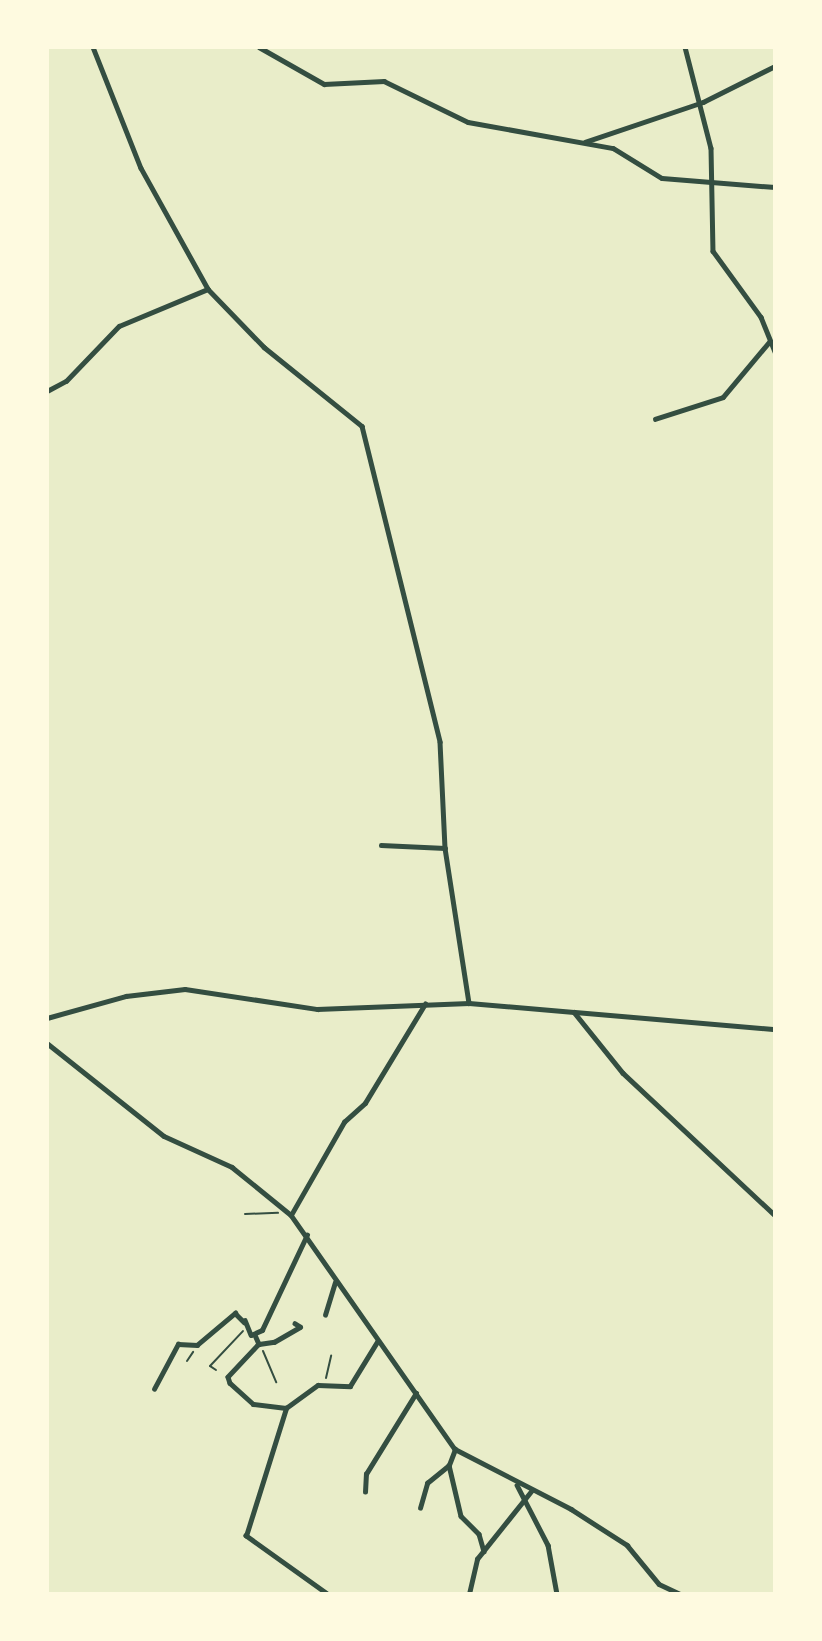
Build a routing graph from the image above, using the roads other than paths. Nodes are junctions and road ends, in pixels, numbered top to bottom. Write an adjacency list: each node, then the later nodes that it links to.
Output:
1 (93, 47): 9 (street)
2 (259, 47): 6 (street)
3 (685, 47): 5 (street)
4 (775, 66): 5 (street)
5 (703, 102): 6 (street); 7 (street)
6 (584, 142): 7 (street)
7 (714, 183): 8 (street); 10 (street)
8 (775, 187)
9 (208, 289): 13 (street); 16 (street)
10 (772, 333): 11 (street)
11 (769, 342): 12 (street); 14 (street)
12 (775, 352)
13 (47, 391)
14 (655, 419)
15 (382, 845): 16 (street)
16 (445, 848): 18 (street)
17 (426, 1003): 18 (street); 20 (street); 23 (street)
18 (469, 1003): 19 (street)
19 (574, 1012): 21 (street); 24 (street)
20 (47, 1018)
21 (775, 1029)
22 (47, 1043): 23 (street)
23 (291, 1215): 25 (street)
24 (775, 1215)
25 (307, 1235): 26 (street); 29 (street)
26 (335, 1283): 27 (street); 30 (street)
27 (325, 1315)
28 (295, 1324): 31 (street)
29 (255, 1335): 31 (street); 32 (street)
30 (377, 1342): 33 (street); 34 (street)
31 (259, 1344): 34 (street)
32 (154, 1389)
33 (416, 1393): 35 (street); 39 (street)
34 (286, 1408): 44 (street)
35 (455, 1449): 36 (street); 37 (street)
36 (449, 1465): 41 (street); 42 (street)
37 (517, 1485): 38 (street); 40 (street)
38 (532, 1490): 40 (street); 43 (street)
39 (365, 1492)
40 (525, 1503): 42 (street); 46 (street)
41 (420, 1508)
42 (484, 1551): 45 (street)
43 (671, 1593): 47 (street)
44 (327, 1594)
45 (469, 1594)
46 (556, 1594)
47 (680, 1594)

